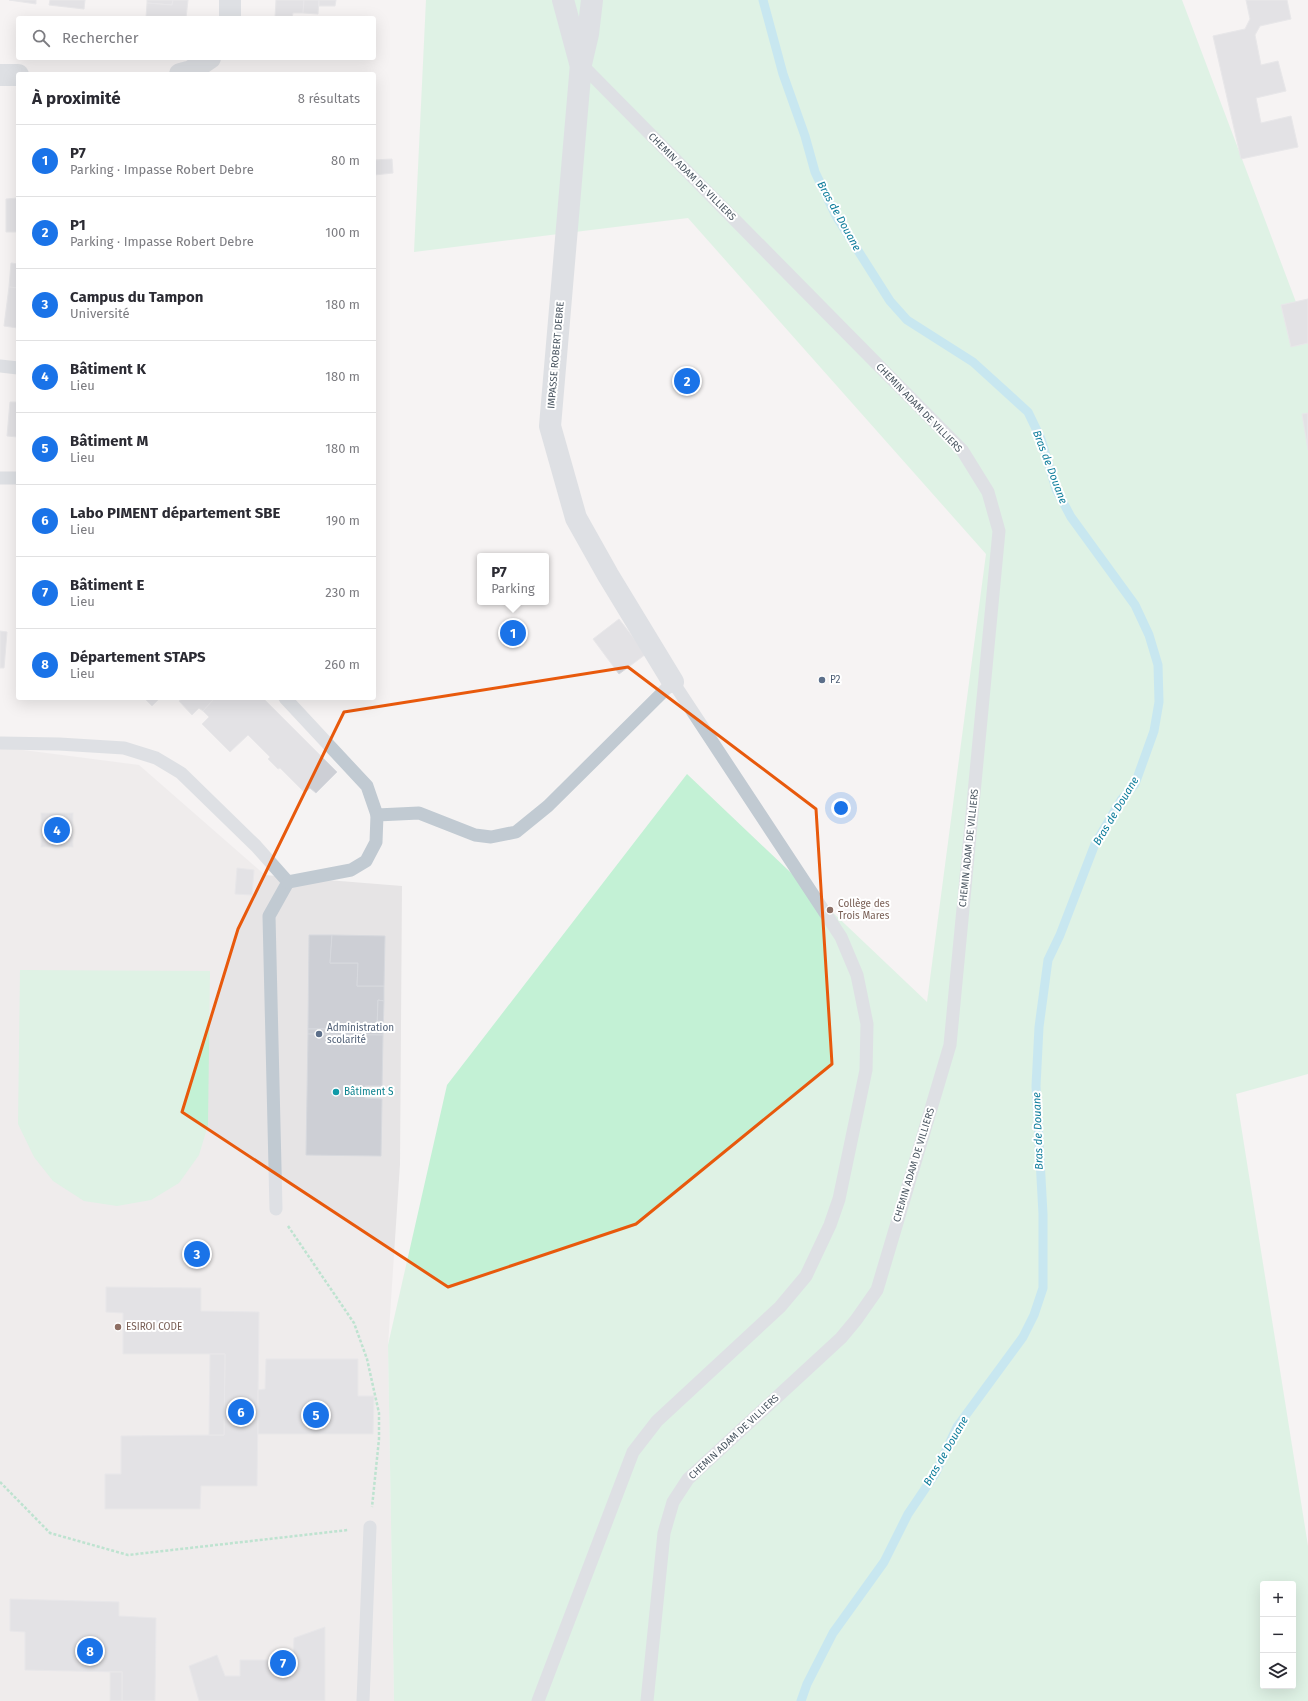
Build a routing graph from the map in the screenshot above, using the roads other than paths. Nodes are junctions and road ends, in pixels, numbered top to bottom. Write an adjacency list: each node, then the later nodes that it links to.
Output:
1 (230, 0): 4 (street)
2 (563, 0): 6 (street)
3 (592, 0): 6 (street, IMPASSE ROBERT DEBRE)
4 (230, 16)
5 (207, 60): 7 (street)
6 (581, 64): 14 (street, IMPASSE ROBERT DEBRE); 23 (lane, CHEMIN ADAM DE VILLIERS)
7 (187, 72)
8 (0, 75): 9 (street)
9 (16, 75)
10 (0, 366): 11 (lane)
11 (16, 368)
12 (0, 478): 13 (lane)
13 (16, 478)
14 (673, 682): 17 (lane); 22 (lane)
15 (287, 700): 17 (lane)
16 (0, 743): 18 (lane)
17 (377, 815): 18 (lane)
18 (288, 882): 19 (lane)
19 (276, 1209)
20 (370, 1528): 21 (lane)
21 (363, 1701)
22 (538, 1701)
23 (647, 1701)

